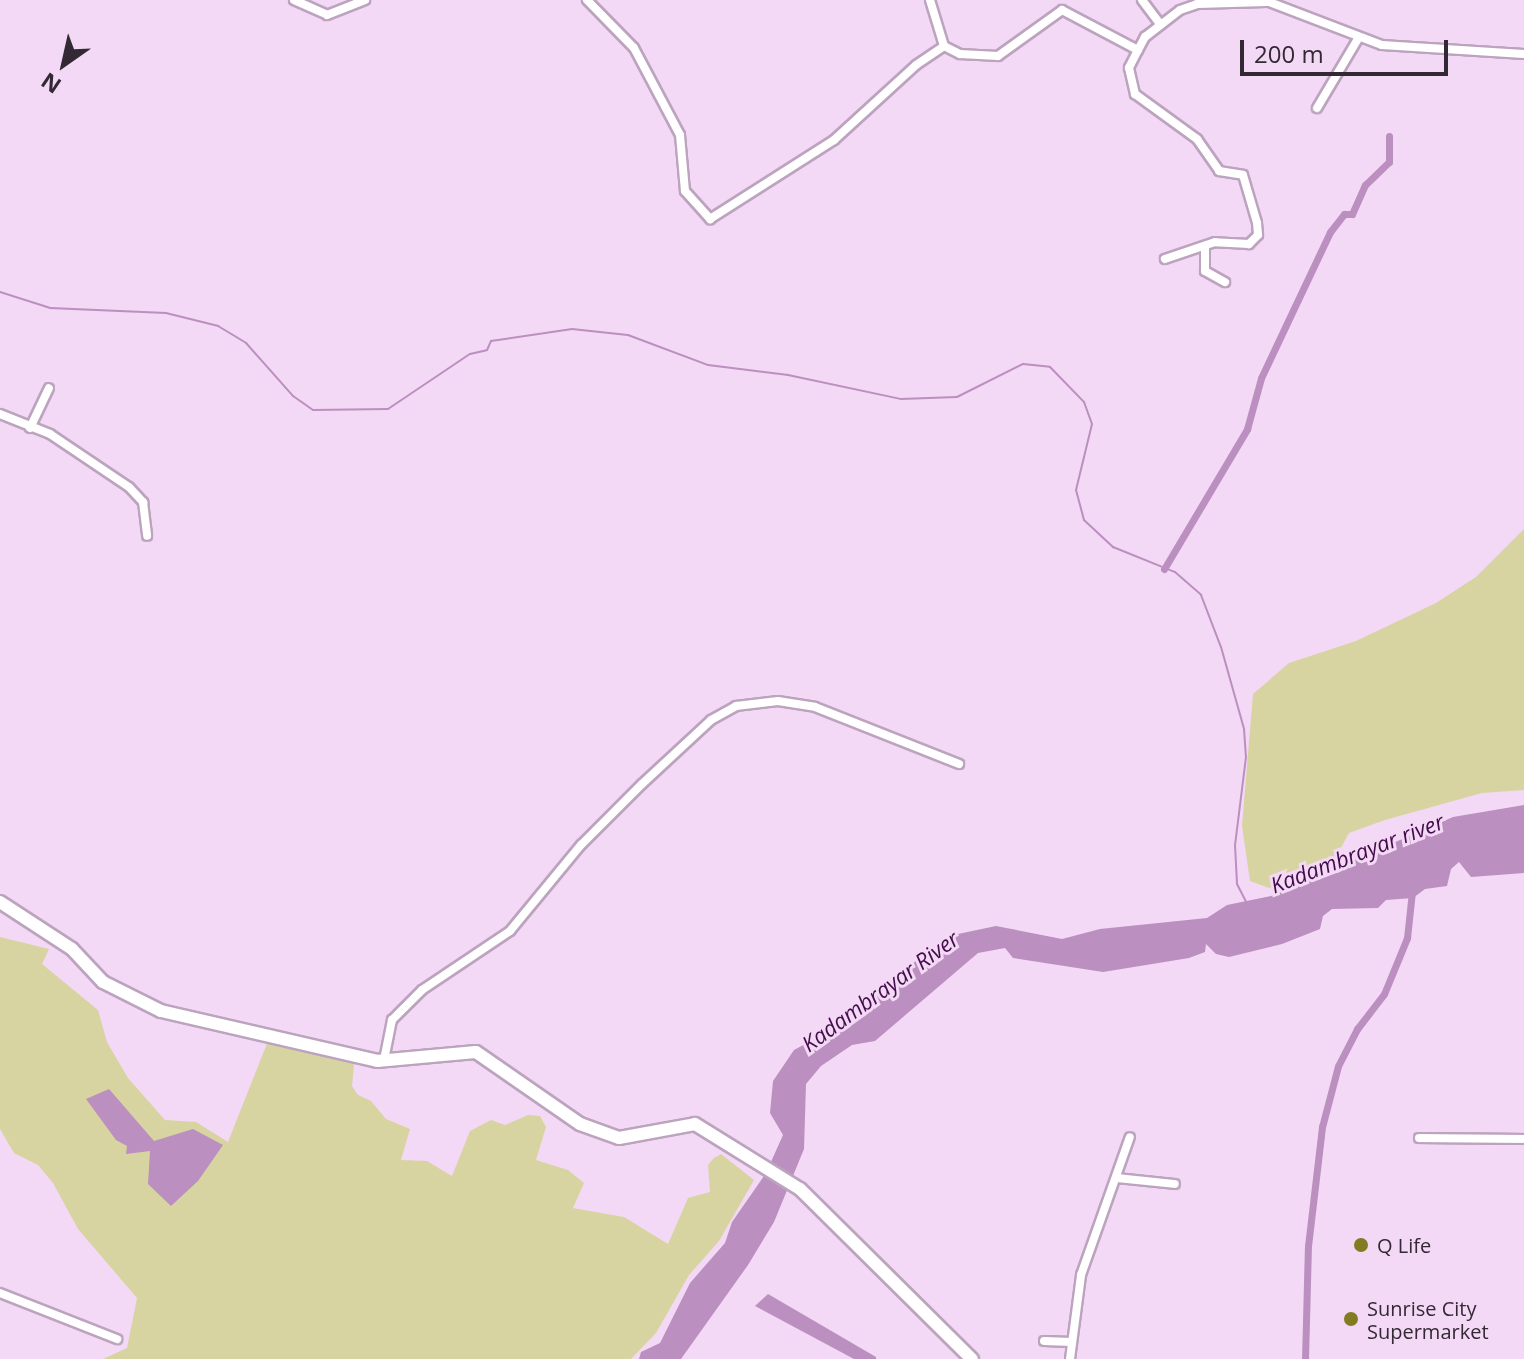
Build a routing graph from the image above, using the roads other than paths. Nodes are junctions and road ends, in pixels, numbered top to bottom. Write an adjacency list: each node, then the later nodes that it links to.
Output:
1 (294, 0): 2 (street)
2 (365, 0)
3 (587, 0): 10 (street)
4 (930, 0): 10 (street)
5 (1142, 0): 8 (street)
6 (1265, 1): 7 (street); 9 (street)
7 (1196, 2): 8 (street)
8 (1161, 25): 11 (street)
9 (1359, 37): 12 (street); 13 (street)
10 (944, 46): 11 (street)
11 (1138, 50): 14 (street)
12 (1524, 54)
13 (1317, 108)
14 (1205, 246): 15 (street); 16 (street)
15 (1165, 259)
16 (1225, 282)
17 (49, 388): 19 (street)
18 (0, 414): 19 (street)
19 (30, 428): 20 (street)
20 (147, 536)
21 (959, 764): 23 (street)
22 (0, 902): 23 (main road)
23 (384, 1060): 33 (main road)
24 (1130, 1137): 27 (street)
25 (1419, 1138): 26 (street)
26 (1524, 1139)
27 (1116, 1178): 28 (street); 32 (street)
28 (1175, 1184)
29 (0, 1293): 30 (street)
30 (117, 1339)
31 (1044, 1341): 32 (street)
32 (1072, 1342): 34 (street)
33 (972, 1359)
34 (1070, 1359)

